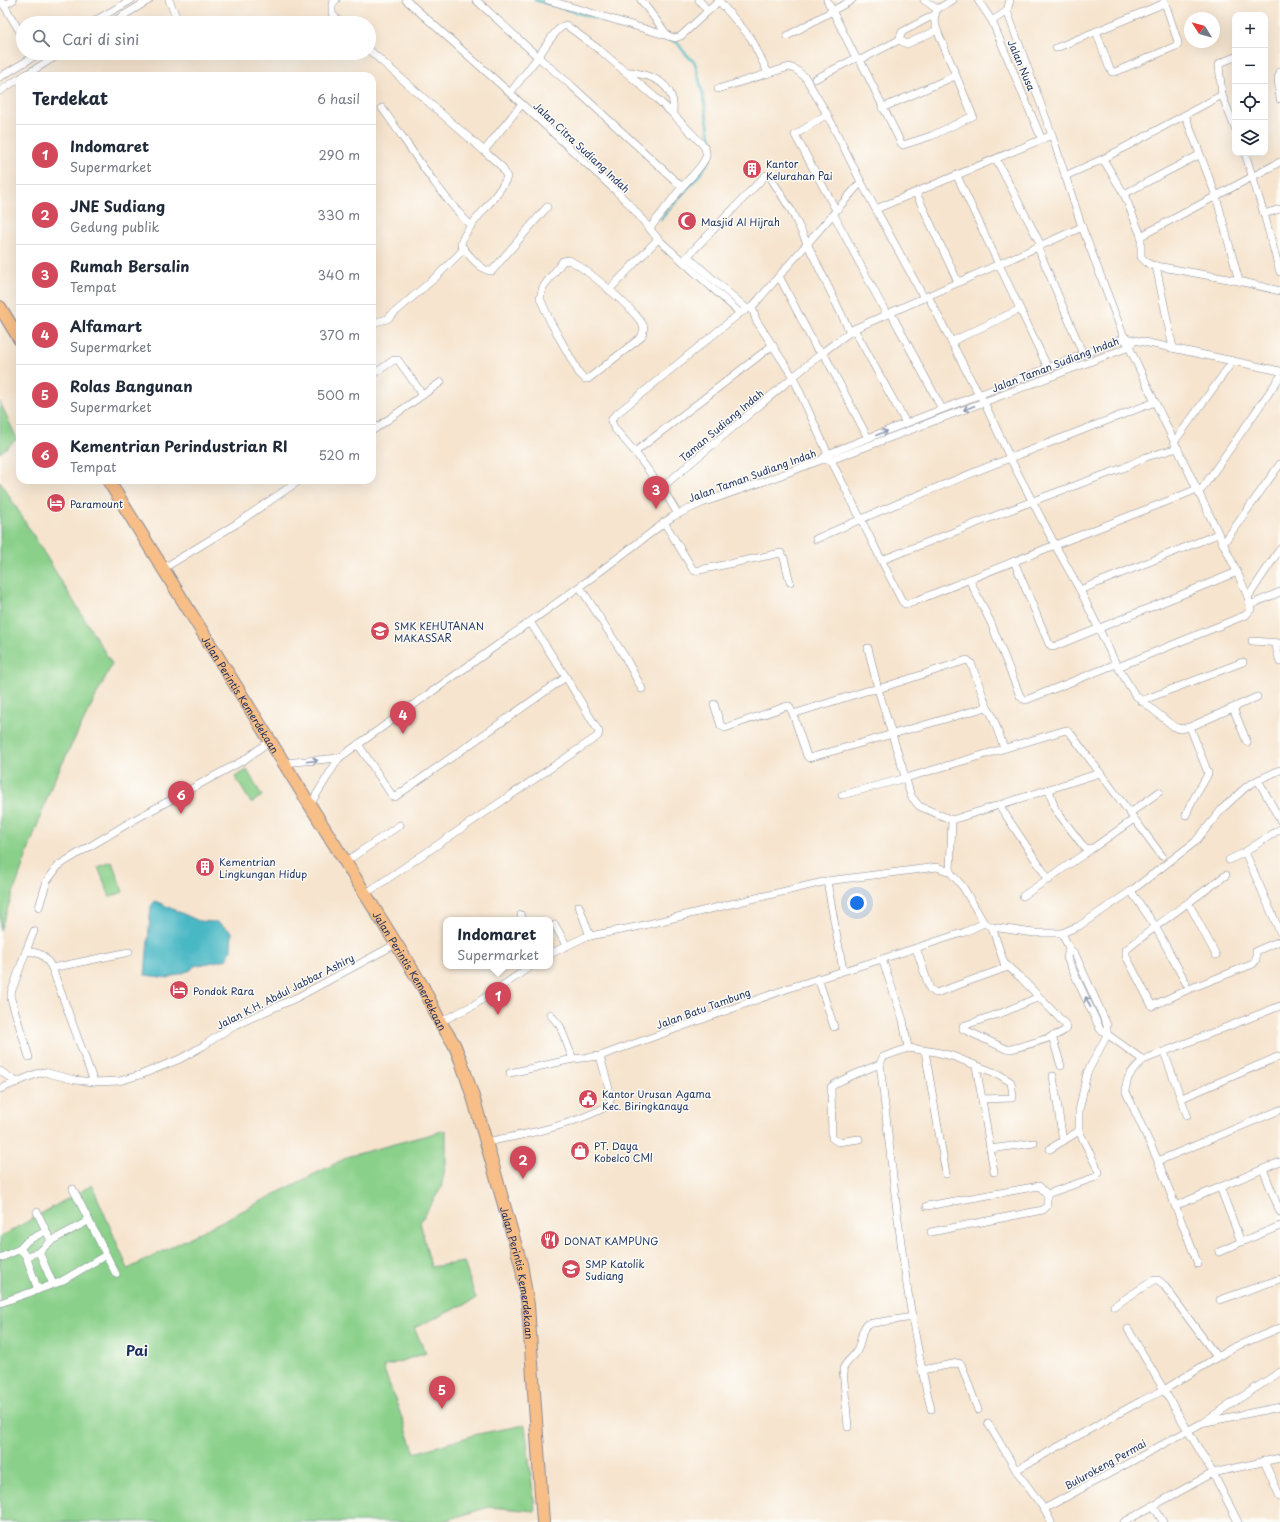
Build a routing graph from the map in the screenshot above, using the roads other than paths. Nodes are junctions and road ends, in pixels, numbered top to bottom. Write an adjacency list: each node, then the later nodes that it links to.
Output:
1 (13, 0): 20 (street)
2 (131, 0): 25 (street)
3 (148, 0): 26 (street)
4 (169, 0): 27 (street)
5 (336, 0): 28 (street)
6 (406, 0): 53 (street, Jalan Citra Sudiang Indah)
7 (476, 0): 38 (street)
8 (548, 0): 19 (street)
9 (641, 0): 33 (street)
10 (699, 0): 22 (street)
11 (720, 0): 22 (street); 46 (street)
12 (827, 0): 21 (street)
13 (852, 0): 21 (street)
14 (924, 0): 24 (street)
15 (953, 0): 24 (street)
16 (978, 0): 29 (street, Jalan Nusa)
17 (1010, 0): 23 (street)
18 (1164, 1): 32 (street); 32 (street)
19 (564, 2): 33 (street)
20 (3, 3): 30 (street)
21 (833, 10): 34 (street); 40 (street)
22 (708, 11): 33 (street)
23 (1007, 11): 29 (street); 63 (street)
24 (936, 12): 31 (street); 35 (street)
25 (104, 16)
26 (122, 16)
27 (176, 16)
28 (334, 16)
29 (992, 21): 64 (street, Jalan Nusa)
30 (16, 25)
31 (936, 30): 35 (street); 47 (street)
32 (1096, 31): 36 (street)
33 (668, 36)
34 (787, 36)
35 (899, 40): 40 (street)
36 (1056, 48)
37 (376, 56): 65 (street)
38 (538, 57): 43 (street); 53 (street); 75 (street)
39 (1232, 58): 54 (street)
40 (858, 59): 49 (street); 58 (street)
41 (27, 60): 48 (street)
42 (50, 60): 44 (street)
43 (623, 71): 59 (street); 59 (street)
44 (30, 72)
45 (1280, 72): 55 (street)
46 (768, 74): 51 (street); 60 (street)
47 (955, 76): 58 (street); 58 (street)
48 (0, 78)
49 (815, 78)
50 (16, 81): 52 (street)
51 (718, 88)
52 (0, 91)
53 (510, 94): 56 (street, Jalan Citra Sudiang Indah)
54 (1222, 95): 61 (street); 62 (street)
55 (1280, 99)
56 (521, 105): 65 (street); 86 (street, Jalan Citra Sudiang Indah)
57 (382, 108): 84 (street)
58 (882, 108)
59 (673, 114): 75 (street)
60 (827, 114): 74 (street); 82 (street)
61 (1185, 115): 66 (street); 69 (street)
62 (1232, 120)
63 (1052, 135): 64 (street); 72 (street)
64 (1042, 140): 68 (street)
65 (484, 151): 84 (street)
66 (1199, 155): 77 (street); 78 (street)
67 (1246, 156): 73 (street)
68 (996, 159): 71 (street); 90 (street)
69 (1102, 159): 72 (street); 77 (street)
70 (1280, 162): 73 (street)
71 (957, 176): 76 (street); 93 (street)
72 (1065, 176): 85 (street)
73 (1253, 176): 78 (street); 83 (street)
74 (861, 182): 80 (street); 82 (street)
75 (682, 187): 86 (street)
76 (916, 192): 80 (street); 98 (street)
77 (1124, 194): 87 (street)
78 (1216, 196): 87 (street); 97 (street)
79 (547, 207): 91 (street)
80 (876, 209): 101 (street)
81 (1280, 209): 83 (street)
82 (835, 212): 89 (street); 106 (street)
83 (1264, 214): 95 (street)
84 (471, 226): 91 (street)
85 (1082, 227): 90 (street, Taman Sudiang Indah); 110 (street)
86 (650, 228): 88 (street, Jalan Citra Sudiang Indah)
87 (1141, 236): 94 (street)
88 (658, 239): 92 (street, Jalan Citra Sudiang Indah); 99 (street)
89 (807, 243): 92 (street); 96 (street); 108 (street)
90 (1039, 247): 93 (street, Taman Sudiang Indah); 116 (street)
91 (464, 249): 107 (street)
92 (686, 259): 103 (street); 105 (street, Jalan Citra Sudiang Indah)
93 (999, 265): 98 (street, Taman Sudiang Indah); 104 (street)
94 (1156, 266): 97 (street); 114 (street)
95 (1280, 272)
96 (779, 276): 103 (street); 115 (street)
97 (1239, 281): 100 (street)
98 (958, 282): 101 (street, Taman Sudiang Indah)
99 (609, 290): 99 (street)
100 (1280, 290)
101 (926, 297): 106 (street, Taman Sudiang Indah); 111 (street)
102 (0, 307): 109 (highway)
103 (750, 308): 105 (street); 113 (street)
104 (1020, 309): 111 (street); 118 (street)
105 (740, 313): 133 (street)
106 (889, 314): 108 (street, Taman Sudiang Indah); 128 (street)
107 (376, 322)
108 (852, 331): 115 (street, Taman Sudiang Indah); 129 (street)
109 (16, 333)
110 (1125, 338): 112 (street); 116 (street)
111 (951, 342): 124 (street)
112 (1131, 344): 114 (street, Jalan Taman Sudiang Indah); 126 (street, Jalan Taman Sudiang Indah); 127 (street)
113 (773, 345): 121 (street); 133 (street)
114 (1173, 348): 117 (street, Jalan Taman Sudiang Indah)
115 (823, 352): 121 (street, Taman Sudiang Indah); 131 (street)
116 (1084, 354): 118 (street)
117 (1233, 361): 119 (street, Jalan Taman Sudiang Indah); 132 (street)
118 (1048, 368): 124 (street)
119 (1280, 371)
120 (376, 372): 125 (street)
121 (793, 377): 134 (street); 139 (street, Taman Sudiang Indah)
122 (1280, 377): 140 (street)
123 (441, 382): 125 (street)
124 (980, 394): 126 (street); 128 (street)
125 (423, 395): 130 (street)
126 (984, 402): 134 (street, Jalan Taman Sudiang Indah, one-way to 134); 135 (street)
127 (1156, 402): 132 (street); 135 (street)
128 (942, 409): 129 (street)
129 (906, 423): 131 (street, one-way to 129)
130 (376, 428)
131 (868, 438): 134 (street)
132 (1176, 445): 140 (street); 141 (street)
133 (635, 452): 139 (street)
134 (830, 457): 142 (street, Jalan Taman Sudiang Indah); 143 (street)
135 (1010, 458): 141 (street); 143 (street)
136 (1280, 464): 147 (street)
137 (111, 484): 152 (highway, Jalan Perintis Kemerdekaan)
138 (294, 484): 152 (street)
139 (661, 488): 142 (street)
140 (1198, 491): 145 (street); 148 (street)
141 (1034, 501): 148 (street); 150 (street)
142 (678, 514): 144 (street, Jalan Taman Sudiang Indah)
143 (861, 519): 146 (street); 150 (street)
144 (664, 522): 155 (street); 156 (street, Jalan Taman Sudiang Indah)
145 (1218, 534): 147 (street); 157 (street)
146 (816, 539)
147 (1223, 544): 153 (street)
148 (1055, 545): 151 (street); 157 (street)
149 (1280, 549): 159 (street)
150 (882, 560): 154 (street)
151 (1014, 560): 154 (street); 162 (street)
152 (164, 568): 180 (highway, Jalan Perintis Kemerdekaan)
153 (1237, 572): 159 (street); 162 (street)
154 (968, 579): 168 (street)
155 (790, 582)
156 (580, 587): 161 (street, Jalan Taman Sudiang Indah); 170 (street)
157 (1080, 590): 162 (street)
158 (1280, 592): 160 (street)
159 (1248, 597): 160 (street)
160 (1250, 605): 168 (street)
161 (530, 622): 169 (street); 182 (street, Jalan Taman Sudiang Indah)
162 (1099, 629): 168 (street)
163 (1252, 641): 164 (street)
164 (1278, 643): 167 (street)
165 (868, 648): 171 (street)
166 (1243, 662): 173 (street)
167 (1280, 662)
168 (1117, 665): 173 (street)
169 (566, 677): 182 (street); 211 (street)
170 (642, 689)
171 (878, 689): 175 (street); 177 (street); 179 (street)
172 (1257, 698): 176 (street)
173 (1141, 701): 178 (street)
174 (714, 704): 177 (street)
175 (986, 706): 179 (street); 183 (street)
176 (1233, 708): 178 (street); 181 (street)
177 (794, 714): 179 (street)
178 (1190, 727): 196 (street)
179 (892, 733): 188 (street)
180 (270, 741): 185 (highway, Jalan Perintis Kemerdekaan); 215 (street)
181 (1247, 742)
182 (358, 744): 184 (street, Jalan Taman Sudiang Indah)
183 (1004, 748): 187 (street); 188 (street)
184 (339, 758): 185 (street, one-way to 184); 193 (street, Jalan Taman Sudiang Indah)
185 (284, 763): 193 (highway, Jalan Perintis Kemerdekaan)
186 (1280, 770): 189 (street)
187 (1100, 773): 190 (street); 195 (street)
188 (906, 778): 192 (street); 197 (street)
189 (1258, 780): 198 (street); 210 (street)
190 (1049, 790): 194 (street); 201 (street)
191 (1159, 792): 195 (street)
192 (842, 795)
193 (310, 805): 205 (highway, Jalan Perintis Kemerdekaan)
194 (999, 805): 197 (street); 208 (street)
195 (1132, 816): 201 (street); 203 (street)
196 (1186, 816)
197 (952, 820): 206 (street)
198 (1280, 820)
199 (400, 825): 205 (street)
200 (1280, 829): 202 (street)
201 (1090, 850): 208 (street)
202 (1245, 852): 204 (street); 221 (street)
203 (1162, 856)
204 (1229, 860)
205 (345, 862): 211 (highway, Jalan Perintis Kemerdekaan)
206 (950, 872): 209 (street); 216 (street)
207 (1226, 875): 213 (street)
208 (1049, 880): 212 (street)
209 (827, 881): 223 (street); 236 (street)
210 (1131, 891): 218 (street); 222 (street)
211 (365, 894): 225 (highway, Jalan Perintis Kemerdekaan)
212 (1023, 896)
213 (1189, 904): 218 (street); 231 (street)
214 (579, 906): 223 (street)
215 (39, 907)
216 (984, 924): 219 (street); 227 (street, Jalan Batu Tambung)
217 (555, 925): 226 (street)
218 (1155, 926): 224 (street); 238 (street)
219 (992, 927): 222 (street); 233 (street)
220 (34, 931): 228 (street)
221 (1280, 932)
222 (1062, 933): 244 (street)
223 (590, 936): 226 (street)
224 (1280, 941)
225 (396, 944): 242 (highway, Jalan Perintis Kemerdekaan); 261 (street, Jalan K.H. Abdul Jabbar Ashiry)
226 (566, 945): 230 (street)
227 (916, 948): 232 (street, Jalan Batu Tambung); 233 (street)
228 (26, 951): 234 (street); 251 (street)
229 (128, 952): 234 (street)
230 (553, 952)
231 (1216, 955)
232 (882, 959): 236 (street, Jalan Batu Tambung); 246 (street)
233 (1008, 967): 239 (street)
234 (52, 968): 261 (street)
235 (527, 969): 242 (street)
236 (843, 970): 237 (street, Jalan Batu Tambung)
237 (818, 978): 243 (street); 249 (street, Jalan Batu Tambung)
238 (1186, 983)
239 (1039, 997): 245 (street); 245 (street)
240 (1280, 1006): 248 (street)
241 (550, 1014): 252 (street)
242 (440, 1022): 270 (highway, Jalan Perintis Kemerdekaan)
243 (834, 1027)
244 (1107, 1035): 253 (street); 267 (street)
245 (1052, 1036): 256 (street)
246 (908, 1048): 247 (street); 254 (street)
247 (925, 1051): 255 (street); 278 (street)
248 (1164, 1052): 253 (street); 263 (street)
249 (600, 1056): 252 (street, Jalan Batu Tambung); 270 (street)
250 (1280, 1056): 263 (street)
251 (29, 1057)
252 (573, 1059): 258 (street, Jalan Batu Tambung)
253 (1143, 1060): 274 (street)
254 (880, 1064): 268 (street); 306 (street)
255 (976, 1066): 264 (street); 264 (street)
256 (1061, 1066)
257 (0, 1071): 260 (street)
258 (510, 1073)
259 (1052, 1076): 269 (street)
260 (17, 1082): 261 (street, Jalan K.H. Abdul Jabbar Ashiry); 262 (street, Jalan K.H. Abdul Jabbar Ashiry)
261 (94, 1082)
262 (0, 1089)
263 (1182, 1098): 266 (street)
264 (982, 1100): 272 (street)
265 (1280, 1110): 274 (street)
266 (1187, 1115)
267 (1079, 1131): 269 (street); 281 (street)
268 (859, 1139)
269 (1063, 1141): 273 (street)
270 (486, 1142): 327 (highway, Jalan Perintis Kemerdekaan)
271 (1034, 1143): 272 (street)
272 (990, 1149): 277 (street)
273 (1050, 1149)
274 (1158, 1161): 283 (street)
275 (1280, 1162): 276 (street)
276 (1263, 1169): 279 (street); 285 (street)
277 (994, 1172)
278 (946, 1174)
279 (1220, 1187): 283 (street); 291 (street)
280 (73, 1189): 286 (street)
281 (1047, 1194): 282 (street); 289 (street)
282 (927, 1206)
283 (1175, 1206): 298 (street)
284 (37, 1212): 288 (street)
285 (1280, 1212)
286 (88, 1221): 290 (street); 295 (street)
287 (1280, 1226): 291 (street)
288 (46, 1231): 290 (street); 292 (street)
289 (931, 1232)
290 (51, 1241): 293 (street)
291 (1241, 1242): 294 (street)
292 (20, 1249): 296 (street); 297 (street)
293 (39, 1252): 296 (street); 301 (street)
294 (1220, 1252)
295 (106, 1255): 299 (street); 301 (street)
296 (26, 1256): 302 (street)
297 (0, 1258)
298 (1198, 1264)
299 (116, 1274)
300 (1280, 1279): 303 (street)
301 (53, 1284): 302 (street)
302 (38, 1290): 304 (street)
303 (1220, 1300)
304 (0, 1303)
305 (1114, 1306): 309 (street)
306 (913, 1317): 310 (street); 318 (street)
307 (1280, 1328): 309 (street)
308 (1128, 1329): 312 (street)
309 (1217, 1357): 312 (street)
310 (922, 1370): 314 (street); 315 (street)
311 (1280, 1372): 316 (street, Bulurokeng Permai)
312 (1164, 1390): 319 (street); 322 (street)
313 (1280, 1407): 316 (street)
314 (931, 1409)
315 (978, 1410)
316 (1202, 1423): 319 (street, Bulurokeng Permai)
317 (988, 1424): 322 (street)
318 (848, 1428)
319 (1188, 1430): 323 (street); 326 (street, Bulurokeng Permai)
320 (1280, 1458): 321 (street)
321 (1264, 1461): 323 (street); 324 (street)
322 (1016, 1470): 326 (street)
323 (1213, 1473): 325 (street); 331 (street)
324 (1280, 1497)
325 (1153, 1505): 329 (street); 330 (street)
326 (1044, 1509): 328 (street)
327 (543, 1522)
328 (1051, 1522)
329 (1124, 1522)
330 (1163, 1522)
331 (1238, 1522)

